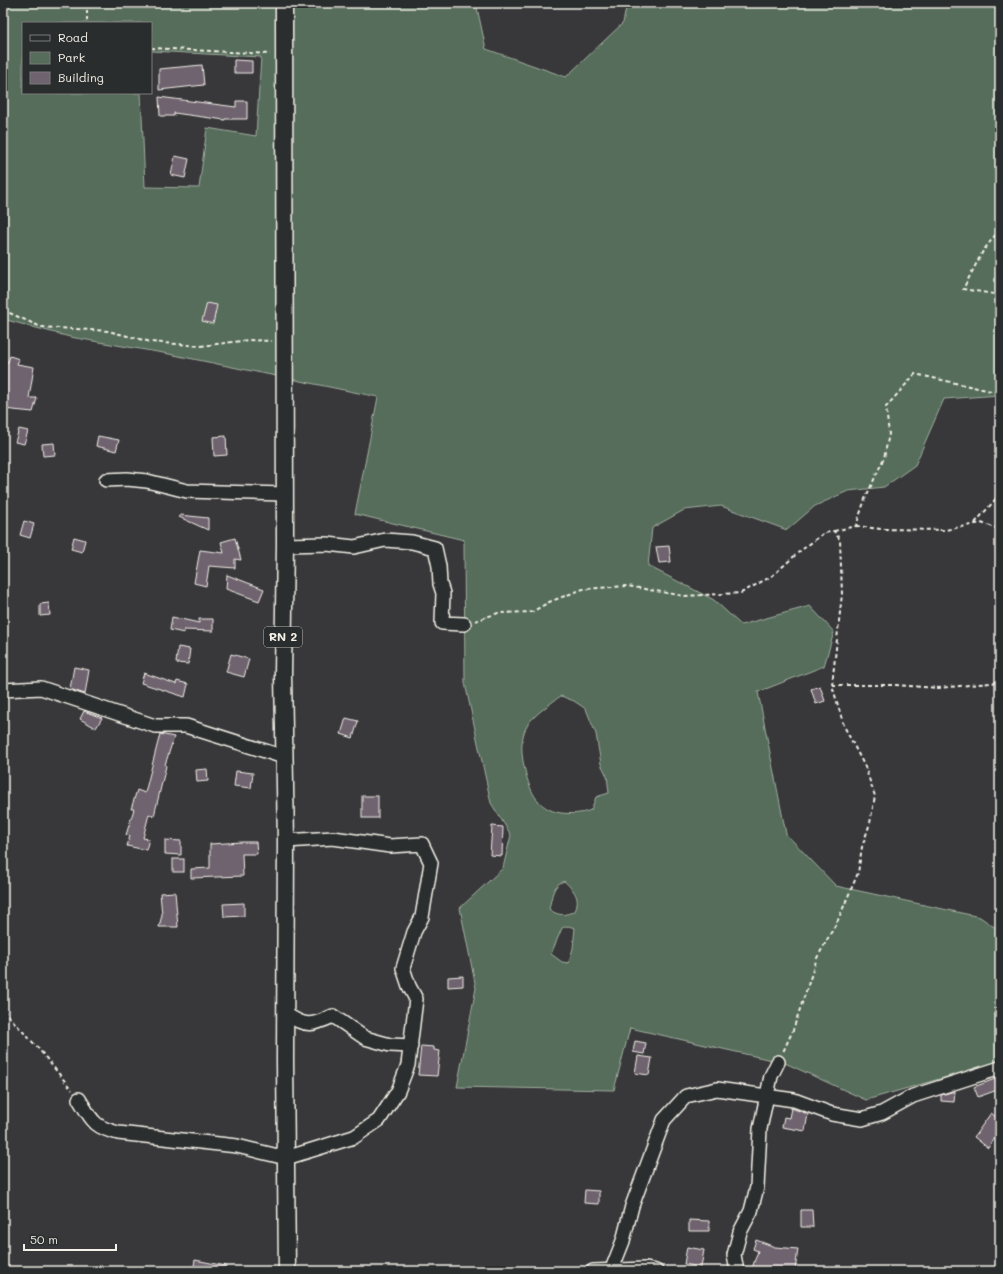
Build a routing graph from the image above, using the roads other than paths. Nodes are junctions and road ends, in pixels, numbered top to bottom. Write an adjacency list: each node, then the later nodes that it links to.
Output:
1 (284, 3): 3 (main road, RN 2)
2 (106, 480): 3 (street)
3 (284, 494): 4 (main road, RN 2)
4 (285, 545): 5 (street); 7 (main road, RN 2)
5 (464, 624)
6 (3, 690): 7 (street)
7 (284, 757): 8 (main road, RN 2)
8 (286, 841): 9 (main road, RN 2); 10 (street)
9 (286, 1014): 10 (street); 15 (main road, RN 2)
10 (411, 1046): 15 (street)
11 (778, 1062): 13 (street)
12 (1000, 1068): 13 (street)
13 (767, 1096): 16 (street); 20 (street)
14 (79, 1099): 15 (street)
15 (286, 1158): 17 (main road, RN 2)
16 (612, 1269): 18 (street); 19 (street)
17 (287, 1271)
18 (593, 1271)
19 (656, 1271)
20 (738, 1271)

